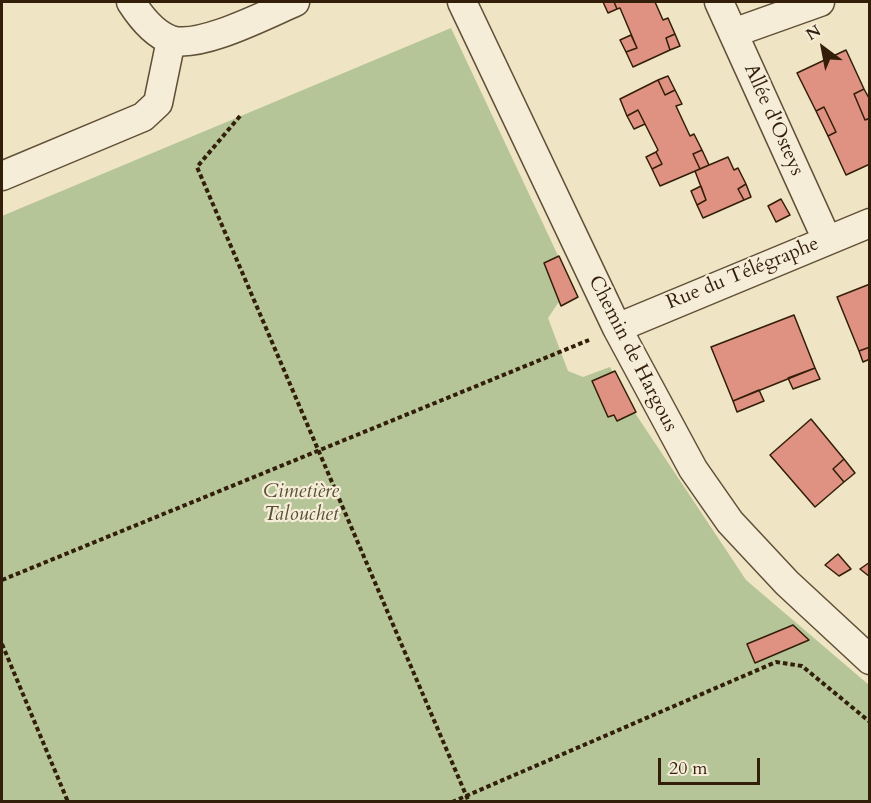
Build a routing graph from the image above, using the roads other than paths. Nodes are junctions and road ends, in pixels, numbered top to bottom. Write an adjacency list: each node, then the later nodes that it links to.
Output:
1 (131, 2): 7 (street)
2 (295, 2): 7 (street)
3 (462, 2): 11 (street, Chemin de Hargous)
4 (719, 2): 6 (street, Allée d'Osteys)
5 (820, 2): 6 (street)
6 (733, 33): 10 (street, Allée d'Osteys)
7 (171, 40): 8 (street)
8 (2, 176)
9 (870, 223): 10 (street, Rue du Télégraphe)
10 (827, 240): 11 (street, Rue du Télégraphe)
11 (617, 328): 12 (street, Chemin de Hargous)
12 (870, 660)

